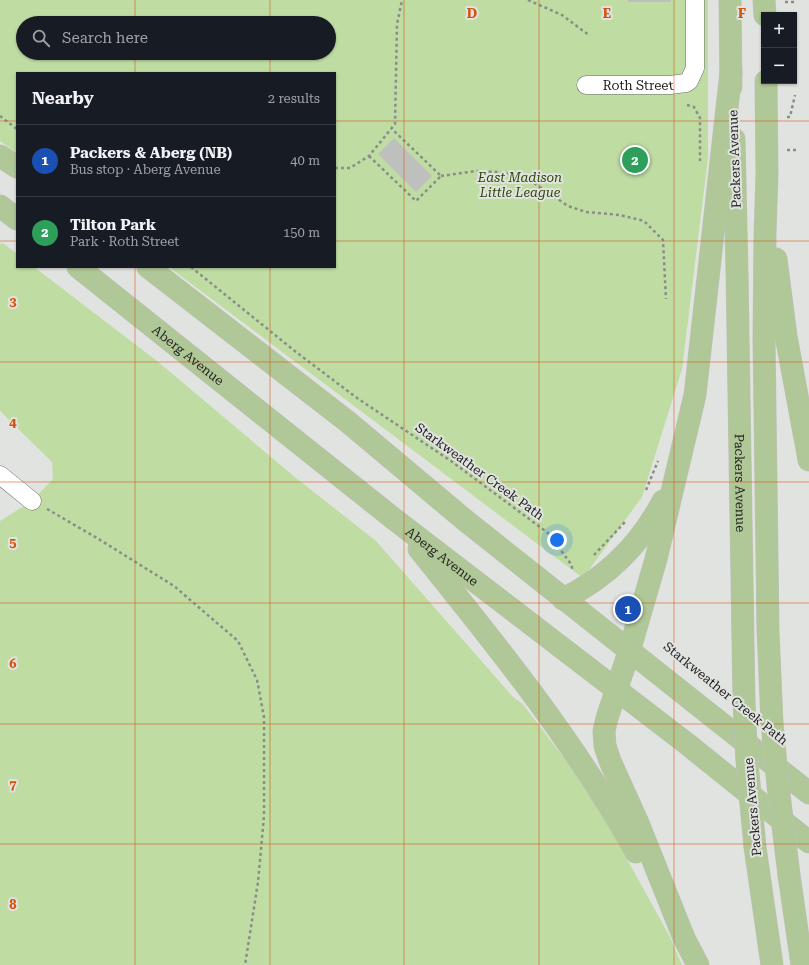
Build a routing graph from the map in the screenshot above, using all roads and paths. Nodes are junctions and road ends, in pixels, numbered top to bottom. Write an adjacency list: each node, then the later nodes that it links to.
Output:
1 (402, 0): 17 (path)
2 (528, 0): 8 (path)
3 (694, 0): 11 (street, Roth Street)
4 (730, 0): 9 (main road, Packers Avenue)
5 (775, 1): 6 (path); 7 (main road)
6 (794, 2)
7 (767, 12)
8 (590, 36)
9 (731, 72): 36 (main road); 54 (main road, Packers Avenue, bridge)
10 (766, 84): 26 (main road, Packers Avenue)
11 (586, 85)
12 (795, 95): 15 (path)
13 (687, 105): 22 (path)
14 (0, 116): 16 (path)
15 (786, 117)
16 (16, 128)
17 (392, 129): 21 (path); 25 (path)
18 (787, 150): 19 (path)
19 (796, 150)
20 (0, 156): 23 (main road)
21 (369, 156): 24 (path); 25 (path)
22 (700, 164)
23 (16, 166)
24 (336, 168)
25 (441, 176): 32 (path)
26 (767, 187): 34 (main road); 55 (main road, Packers Avenue, bridge)
27 (0, 206): 28 (main road)
28 (16, 218)
29 (79, 268): 39 (main road, Aberg Avenue)
30 (149, 268): 44 (main road)
31 (192, 268): 43 (path, Starkweather Creek Path)
32 (666, 299)
33 (659, 456): 37 (path)
34 (809, 460)
35 (0, 475): 38 (street)
36 (675, 477): 43 (main road); 45 (main road)
37 (644, 495)
38 (32, 501): 52 (path)
39 (394, 519): 46 (main road, Aberg Avenue); 51 (main road)
40 (627, 519): 41 (path)
41 (589, 560)
42 (578, 567): 43 (path)
43 (578, 580): 44 (main road)
44 (563, 599): 45 (main road)
45 (629, 652): 46 (main road); 48 (main road)
46 (617, 692): 47 (main road, Aberg Avenue); 51 (main road)
47 (686, 743): 49 (main road); 50 (main road, Aberg Avenue)
48 (809, 793)
49 (809, 826)
50 (809, 842)
51 (684, 938): 53 (main road)
52 (245, 965)
53 (698, 965)
54 (772, 965)
55 (802, 965)

